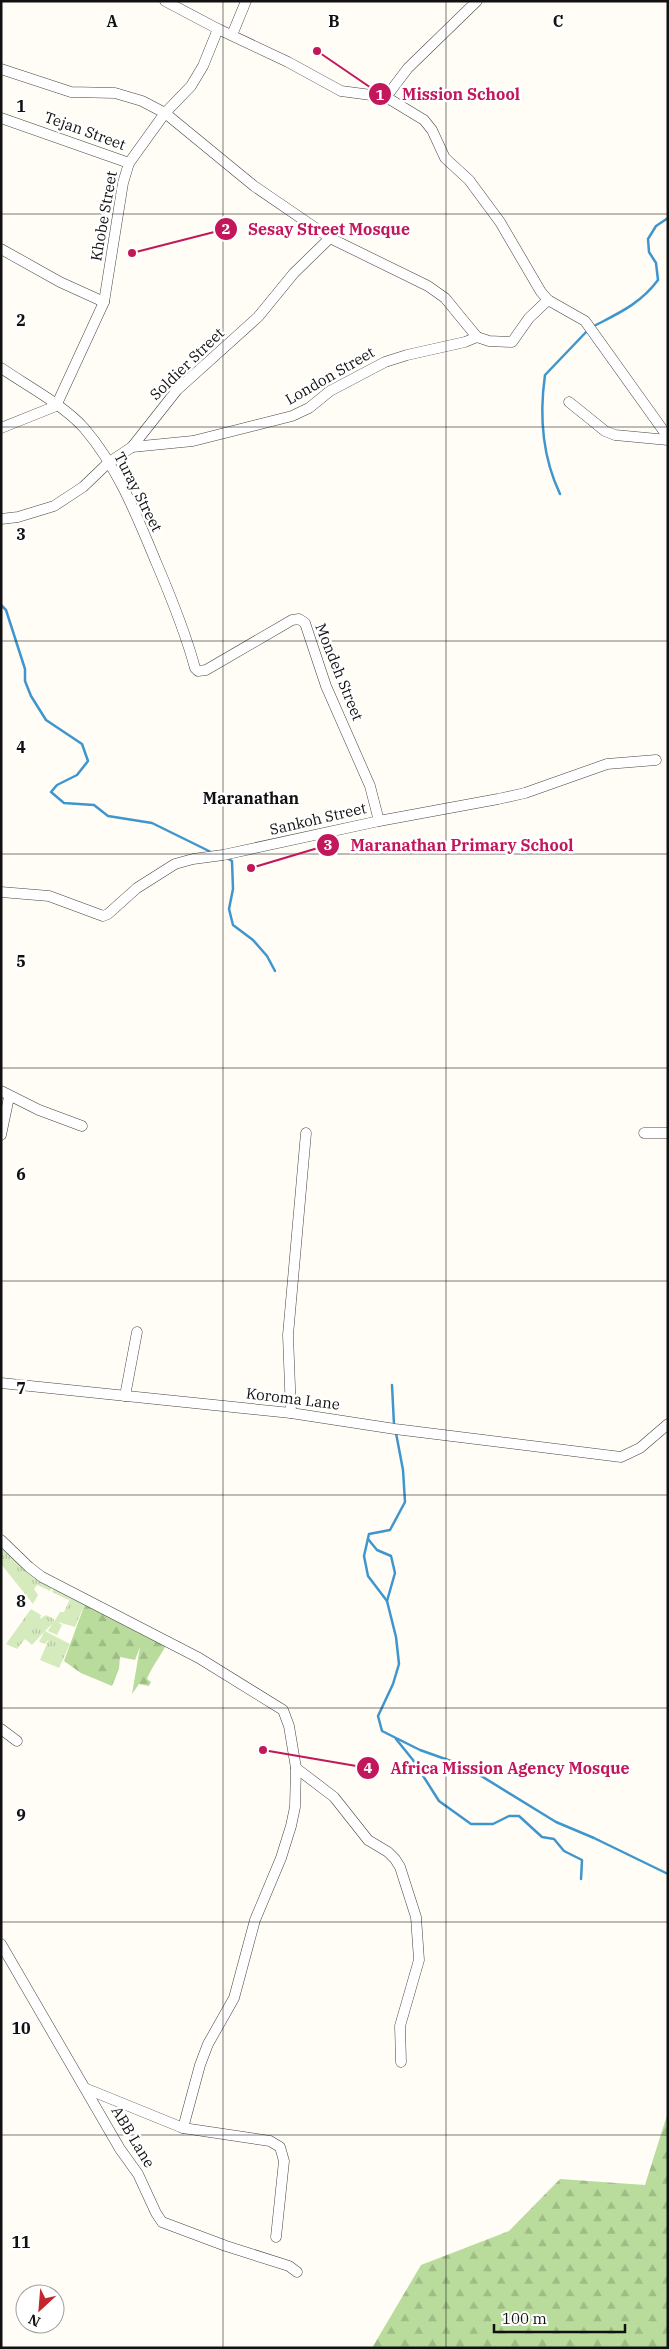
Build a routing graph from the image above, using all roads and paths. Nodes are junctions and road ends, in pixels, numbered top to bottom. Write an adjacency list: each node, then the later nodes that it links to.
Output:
1 (165, 1): 5 (street)
2 (188, 1): 5 (street)
3 (246, 1): 7 (street)
4 (477, 2): 9 (street)
5 (181, 11): 6 (street)
6 (218, 30): 7 (street); 10 (street, Khobe Street)
7 (232, 35): 9 (street)
8 (1, 69): 10 (street)
9 (386, 97): 15 (street)
10 (165, 112): 12 (street, Khobe Street); 13 (street)
11 (1, 118): 12 (street, Tejan Street)
12 (130, 163): 16 (street, Khobe Street)
13 (330, 238): 17 (street); 23 (street, Soldier Street)
14 (1, 249): 16 (street)
15 (548, 300): 17 (street, London Street); 22 (street)
16 (104, 302): 20 (street, Khobe Street)
17 (476, 337): 23 (street, London Street)
18 (1, 368): 20 (street, Turay Street)
19 (569, 402): 22 (street)
20 (56, 406): 21 (street); 24 (street, Turay Street)
21 (1, 428)
22 (668, 439)
23 (132, 447): 24 (street, Soldier Street)
24 (108, 463): 25 (street, Soldier Street); 26 (street, Turay Street)
25 (1, 519)
26 (195, 668): 28 (street, Mondeh Street)
27 (656, 760): 28 (street, Sankoh Street)
28 (380, 821): 29 (street, Sankoh Street)
29 (1, 892)
30 (5, 1094): 31 (street); 35 (street)
31 (82, 1126)
32 (306, 1133): 39 (street)
33 (644, 1133): 34 (street)
34 (668, 1133)
35 (1, 1135)
36 (137, 1332): 38 (street)
37 (1, 1383): 38 (street, Koroma Lane)
38 (125, 1396): 39 (street, Koroma Lane)
39 (292, 1413): 40 (street, Koroma Lane)
40 (668, 1424)
41 (1, 1540): 44 (street)
42 (1, 1729): 43 (street)
43 (17, 1741)
44 (296, 1768): 46 (street); 48 (street)
45 (1, 1944): 47 (street, ABB Lane)
46 (401, 2062)
47 (87, 2089): 48 (street); 50 (street, ABB Lane)
48 (183, 2128): 49 (street)
49 (276, 2237)
50 (296, 2272)

